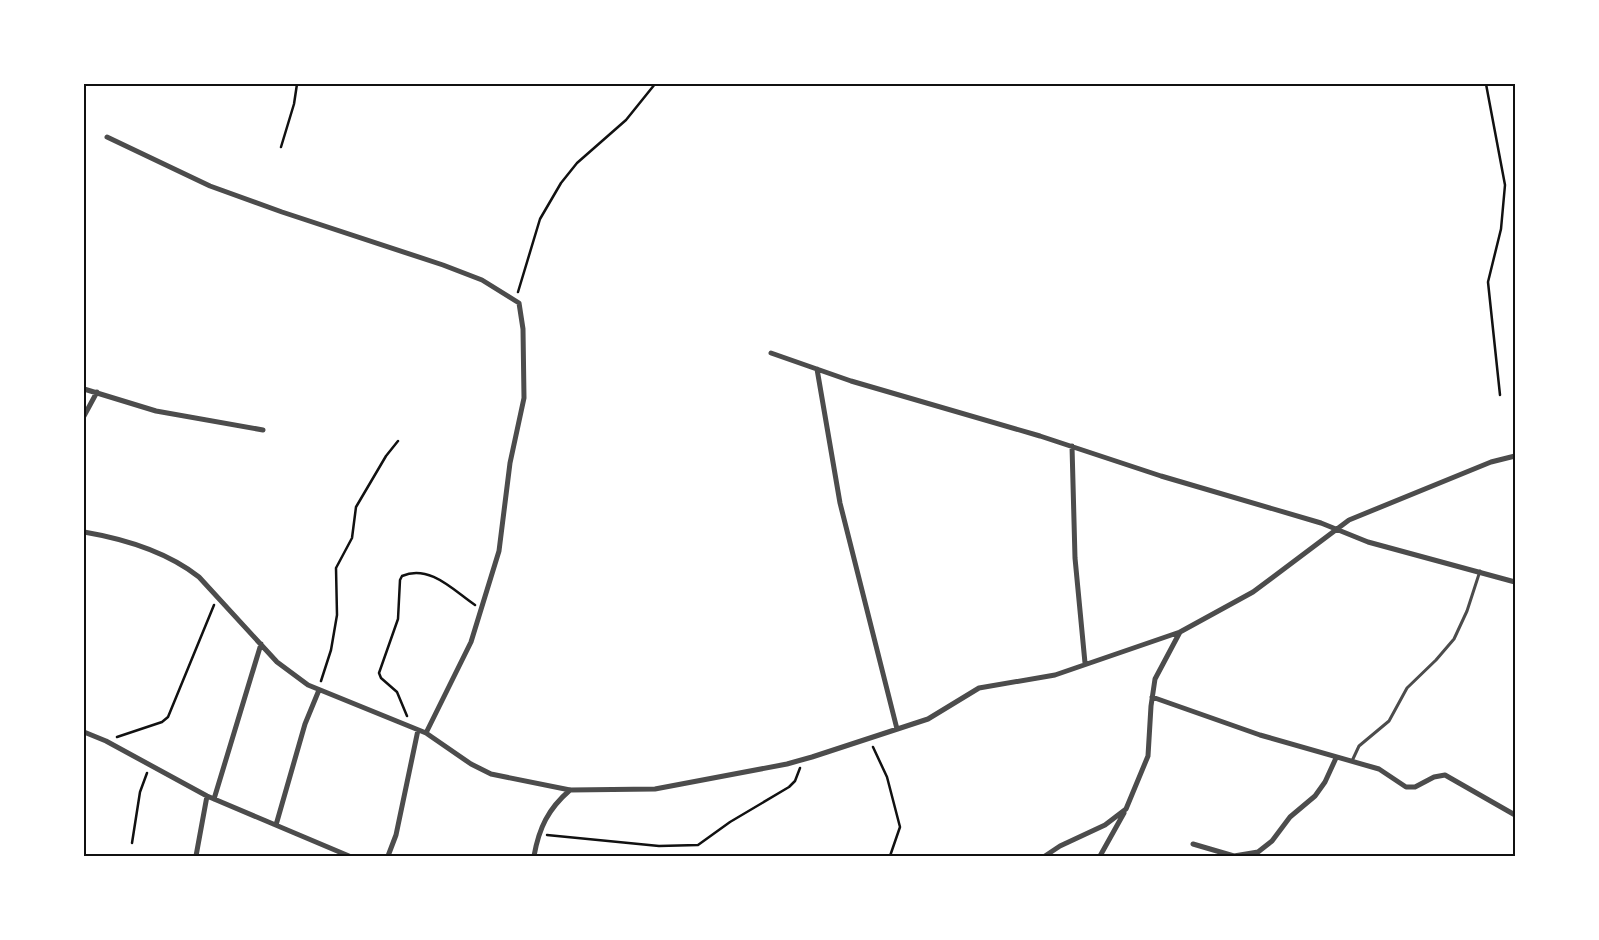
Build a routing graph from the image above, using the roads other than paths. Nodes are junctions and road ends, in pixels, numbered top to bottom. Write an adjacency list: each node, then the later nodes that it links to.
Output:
1 (107, 137): 22 (street)
2 (771, 353): 3 (street)
3 (817, 369): 8 (street); 19 (street)
4 (84, 389): 5 (street)
5 (98, 392): 6 (street); 7 (street)
6 (84, 416)
7 (263, 430)
8 (1072, 446): 10 (street); 16 (street)
9 (1515, 456): 10 (street)
10 (1336, 530): 12 (street); 14 (street)
11 (84, 532): 15 (street)
12 (1480, 571): 13 (street); 24 (lane)
13 (1515, 582)
14 (1180, 632): 16 (street); 18 (street)
15 (261, 644): 17 (street); 27 (street)
16 (1085, 663): 19 (street)
17 (319, 690): 20 (street); 30 (street)
18 (1152, 697): 23 (street); 28 (street)
19 (897, 729): 25 (street)
20 (418, 730): 22 (street); 35 (street)
21 (84, 732): 26 (street)
22 (426, 733): 25 (street)
23 (1336, 758): 24 (street); 31 (street)
24 (1352, 761): 29 (street)
25 (570, 790): 36 (street)
26 (207, 796): 27 (street); 33 (street)
27 (214, 799): 30 (street)
28 (1126, 810): 37 (street); 38 (street)
29 (1515, 815)
30 (276, 825): 32 (street)
31 (1193, 844)
32 (334, 854): 34 (street)
33 (196, 856)
34 (348, 856)
35 (388, 856)
36 (534, 856)
37 (1045, 856)
38 (1100, 856)

